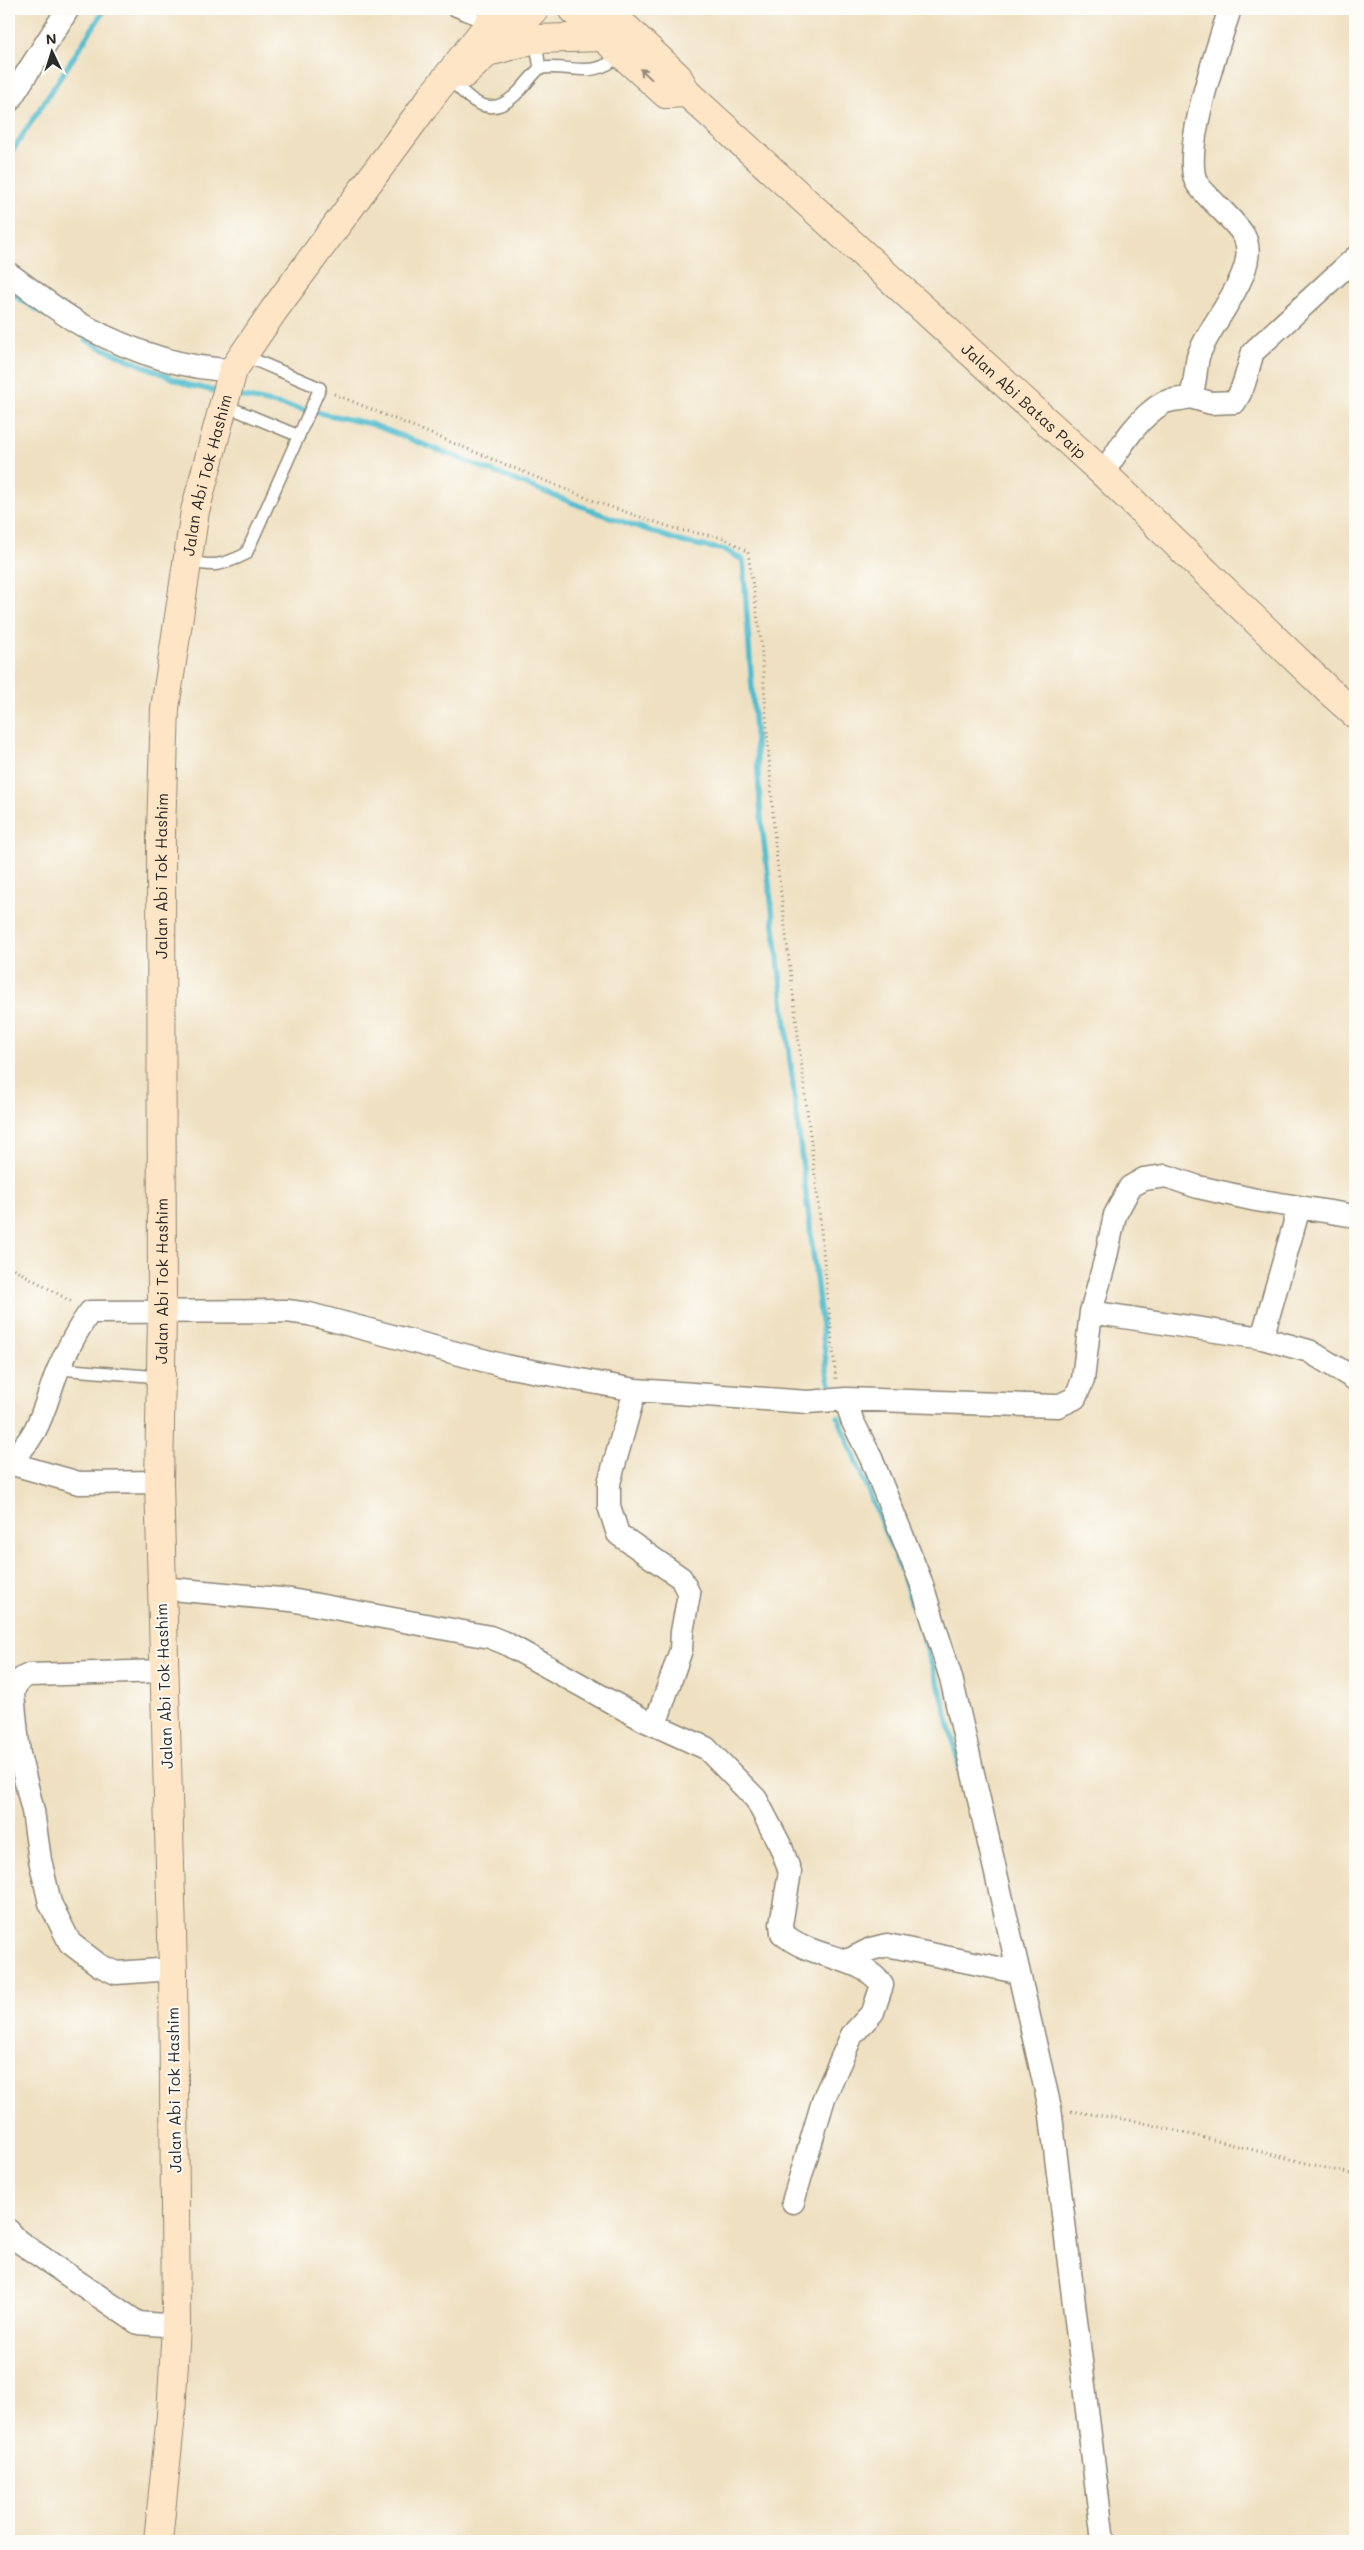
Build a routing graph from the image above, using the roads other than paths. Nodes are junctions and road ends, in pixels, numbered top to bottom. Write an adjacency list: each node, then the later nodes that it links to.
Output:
1 (68, 9): 14 (street)
2 (452, 9): 7 (lane)
3 (535, 9): 10 (main road, Jalan Abi Tok Hashim)
4 (572, 9): 9 (main road)
5 (606, 9): 13 (main road, Jalan Abi Batas Paip)
6 (1230, 9): 18 (street)
7 (495, 16): 12 (main road, Jalan Abi Tok Hashim)
8 (535, 39): 9 (main road); 10 (main road); 11 (lane)
9 (614, 45): 11 (lane); 13 (main road, one-way to 9)
10 (490, 52): 12 (main road, Jalan Abi Tok Hashim)
11 (540, 68): 12 (lane)
12 (444, 87): 17 (main road, Jalan Abi Tok Hashim)
13 (687, 93): 21 (main road, Jalan Abi Batas Paip)
14 (9, 101)
15 (1355, 258): 18 (street)
16 (9, 274): 17 (street)
17 (238, 362): 19 (main road, Jalan Abi Tok Hashim); 20 (lane)
18 (1190, 397): 21 (street)
19 (224, 404): 20 (lane); 22 (main road, Jalan Abi Tok Hashim)
20 (299, 436): 22 (lane)
21 (1104, 472): 23 (main road, Jalan Abi Batas Paip)
22 (187, 561): 26 (main road, Jalan Abi Tok Hashim)
23 (1355, 714)
24 (1299, 1208): 25 (street); 27 (street); 28 (street)
25 (1355, 1216)
26 (162, 1312): 29 (street); 30 (main road, Jalan Abi Tok Hashim); 32 (street)
27 (1090, 1312): 28 (street); 33 (street)
28 (1262, 1338): 31 (street)
29 (59, 1369): 30 (lane); 34 (street)
30 (160, 1377): 36 (main road, Jalan Abi Tok Hashim)
31 (1355, 1379)
32 (635, 1390): 33 (street); 39 (street)
33 (846, 1399): 42 (street)
34 (9, 1459)
35 (9, 1463): 36 (street)
36 (159, 1482): 37 (main road, Jalan Abi Tok Hashim)
37 (161, 1588): 38 (main road, Jalan Abi Tok Hashim); 39 (street)
38 (165, 1671): 41 (main road, Jalan Abi Tok Hashim); 41 (street)
39 (655, 1725): 40 (street)
40 (847, 1961): 42 (street); 43 (street)
41 (172, 1969): 45 (main road, Jalan Abi Tok Hashim)
42 (1017, 1972): 47 (street)
43 (793, 2202)
44 (9, 2230): 45 (street)
45 (176, 2326): 46 (main road, Jalan Abi Tok Hashim)
46 (158, 2541)
47 (1103, 2541)

